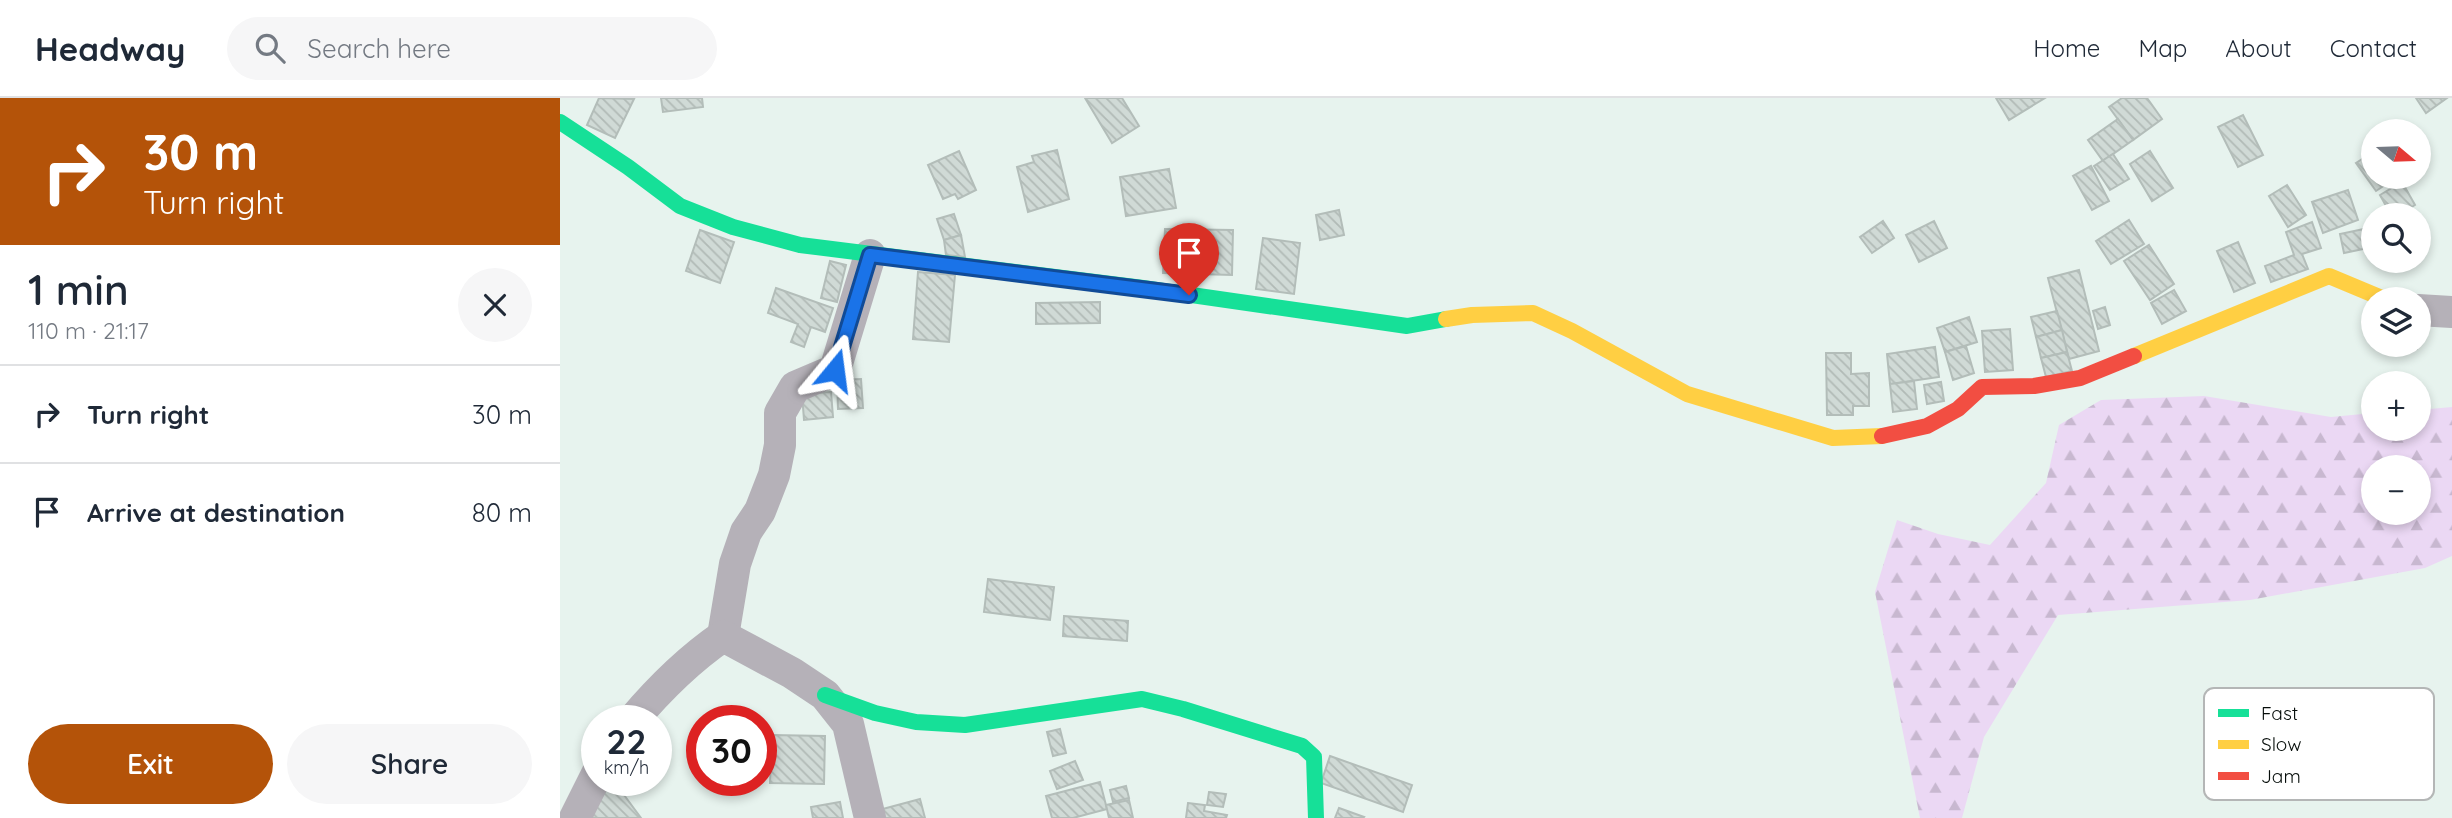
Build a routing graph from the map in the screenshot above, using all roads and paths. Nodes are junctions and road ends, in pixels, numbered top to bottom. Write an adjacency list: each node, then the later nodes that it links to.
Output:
1 (560, 122): 2 (street)
2 (870, 255): 3 (street); 6 (street)
3 (2361, 289)
4 (2431, 311): 5 (street)
5 (2452, 312)
6 (723, 636): 7 (street); 8 (street)
7 (825, 695): 11 (street); 12 (street)
8 (645, 705)
9 (586, 796): 10 (street)
10 (575, 818)
11 (870, 818)
12 (1316, 818)

